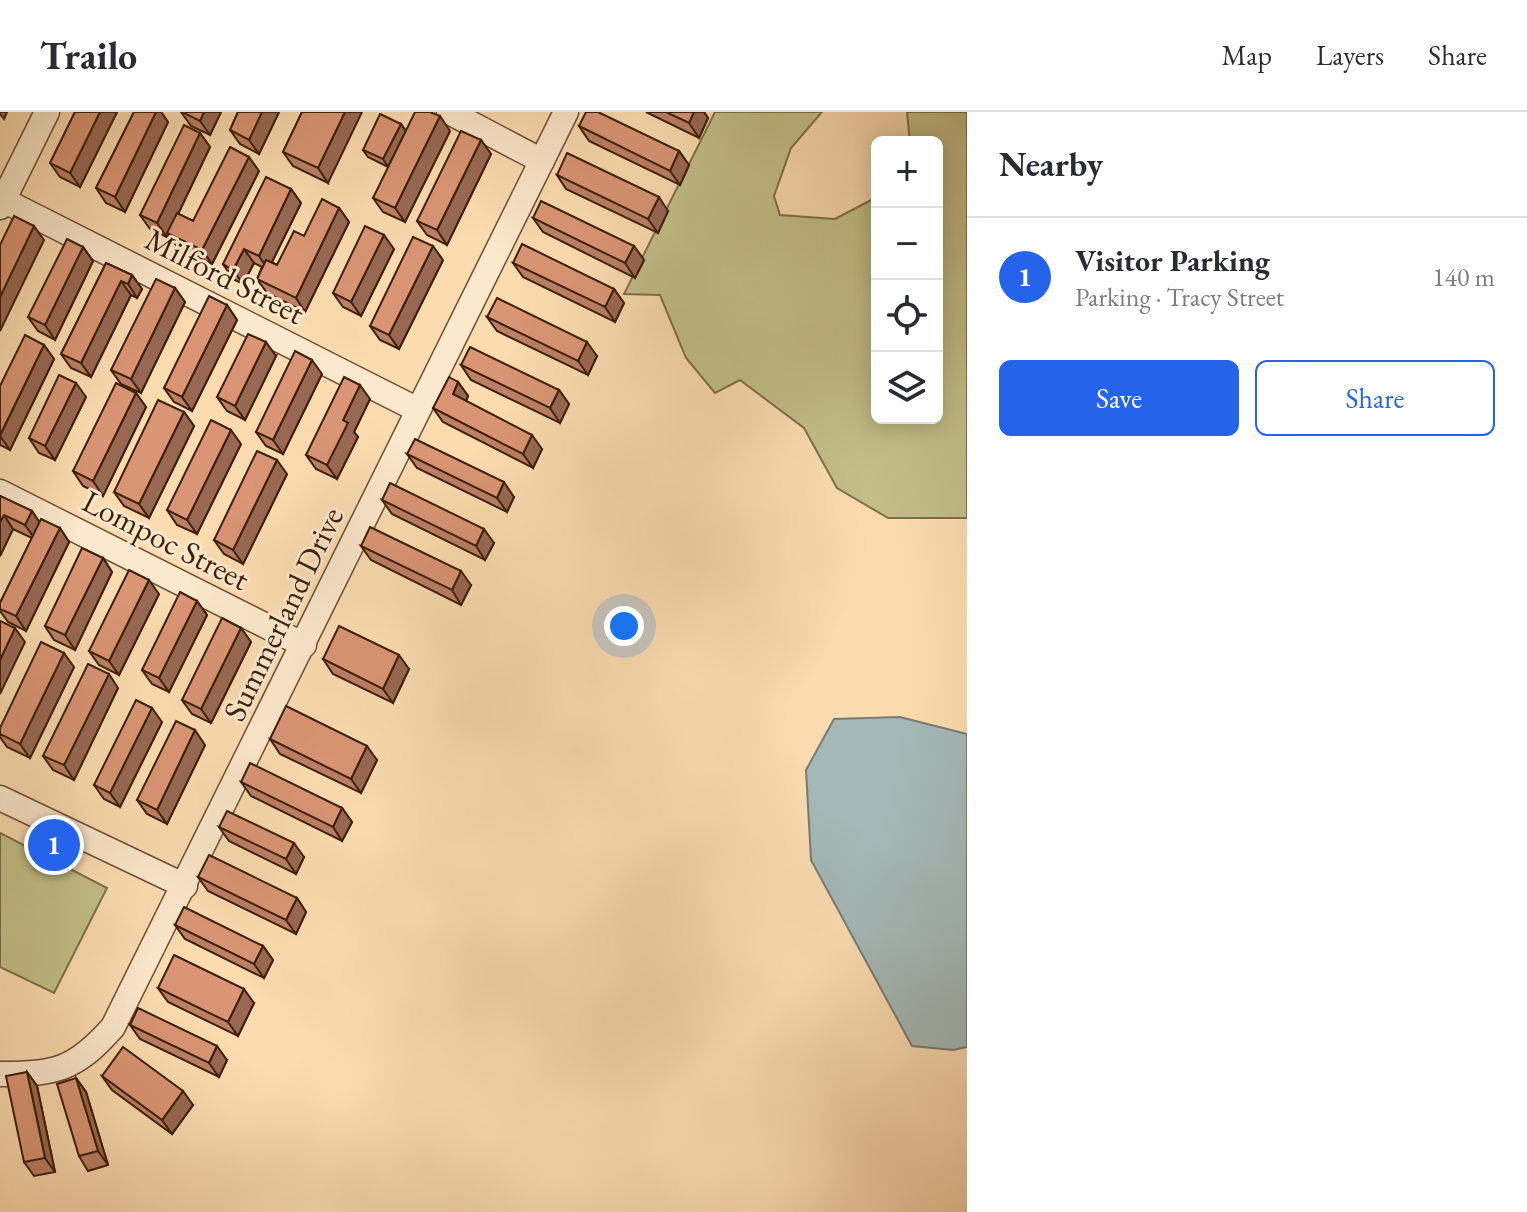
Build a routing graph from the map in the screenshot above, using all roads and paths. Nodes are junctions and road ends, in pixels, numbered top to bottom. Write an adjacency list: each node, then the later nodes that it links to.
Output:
1 (47, 112): 5 (street)
2 (449, 112): 4 (street)
3 (566, 112): 4 (street, Summerland Drive)
4 (542, 161): 6 (street, Summerland Drive)
5 (2, 203): 6 (street, Milford Street)
6 (418, 410): 8 (street, Summerland Drive)
7 (0, 492): 8 (street, Lompoc Street)
8 (304, 645): 10 (street, Summerland Drive)
9 (0, 798): 10 (street)
10 (185, 886): 11 (street, Summerland Drive)
11 (0, 1074)

